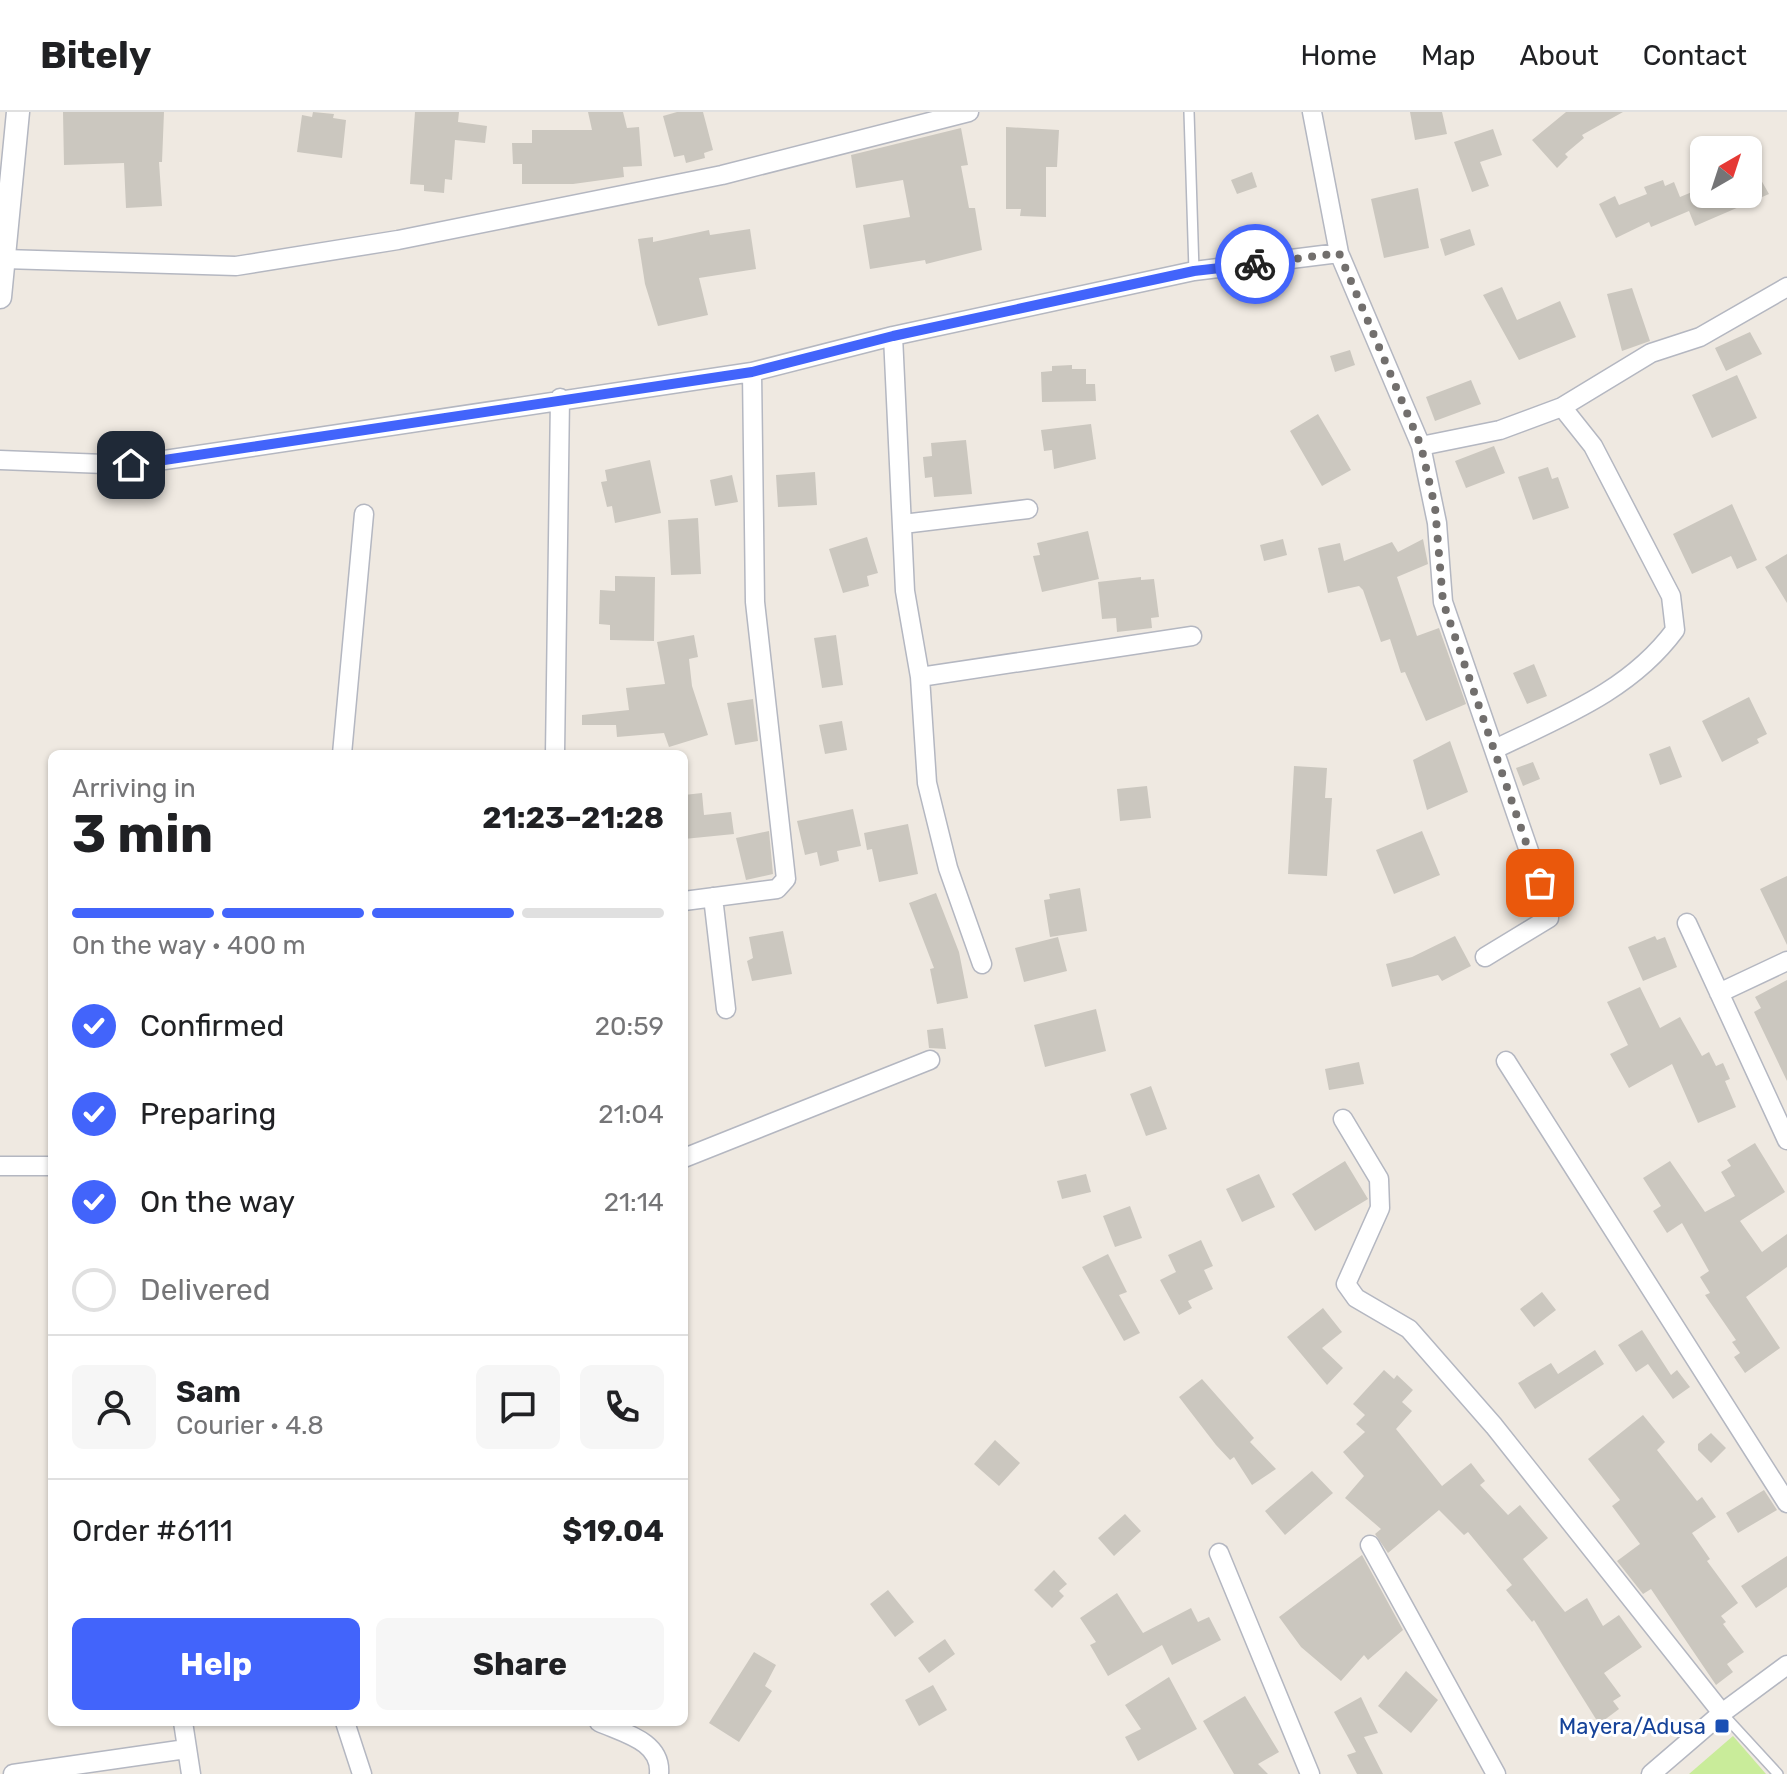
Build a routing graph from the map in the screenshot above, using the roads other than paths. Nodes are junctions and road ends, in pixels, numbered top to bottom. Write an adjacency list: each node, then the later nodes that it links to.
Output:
1 (18, 112): 6 (street)
2 (969, 112): 6 (street)
3 (1189, 112): 7 (lane)
4 (1312, 112): 5 (street)
5 (1339, 253): 7 (street); 14 (street)
6 (4, 259): 9 (street)
7 (1194, 271): 10 (street)
8 (1787, 287): 13 (street)
9 (0, 297)
10 (893, 336): 11 (street); 18 (street)
11 (752, 372): 12 (street); 24 (street)
12 (560, 398): 15 (street); 23 (street)
13 (1562, 407): 14 (street); 21 (street)
14 (1421, 446): 21 (street)
15 (0, 460)
16 (1028, 509): 18 (street)
17 (364, 514): 22 (street)
18 (903, 524): 20 (street)
19 (1192, 636): 20 (street)
20 (920, 677): 29 (street)
21 (1495, 749): 27 (street)
22 (342, 750)
23 (555, 750)
24 (713, 897): 25 (street); 31 (street)
25 (688, 900)
26 (1687, 923): 30 (street)
27 (1485, 957)
28 (1787, 961): 30 (street)
29 (982, 964)
30 (1719, 993): 35 (street)
31 (726, 1009)
32 (930, 1060): 36 (street)
33 (1506, 1061): 39 (street)
34 (1343, 1119): 43 (street)
35 (1787, 1140)
36 (688, 1156)
37 (0, 1166): 38 (street)
38 (48, 1166)
39 (1787, 1503)
40 (1370, 1545): 53 (street)
41 (1219, 1553): 52 (street)
42 (1787, 1665): 43 (street)
43 (1722, 1713): 54 (street); 55 (lane)
44 (183, 1726): 47 (street)
45 (346, 1726): 50 (street)
46 (608, 1726): 51 (street)
47 (186, 1749): 48 (street); 49 (street)
48 (13, 1774)
49 (191, 1774)
50 (362, 1774)
51 (659, 1774)
52 (1310, 1774)
53 (1496, 1774)
54 (1651, 1774)
55 (1778, 1774)

